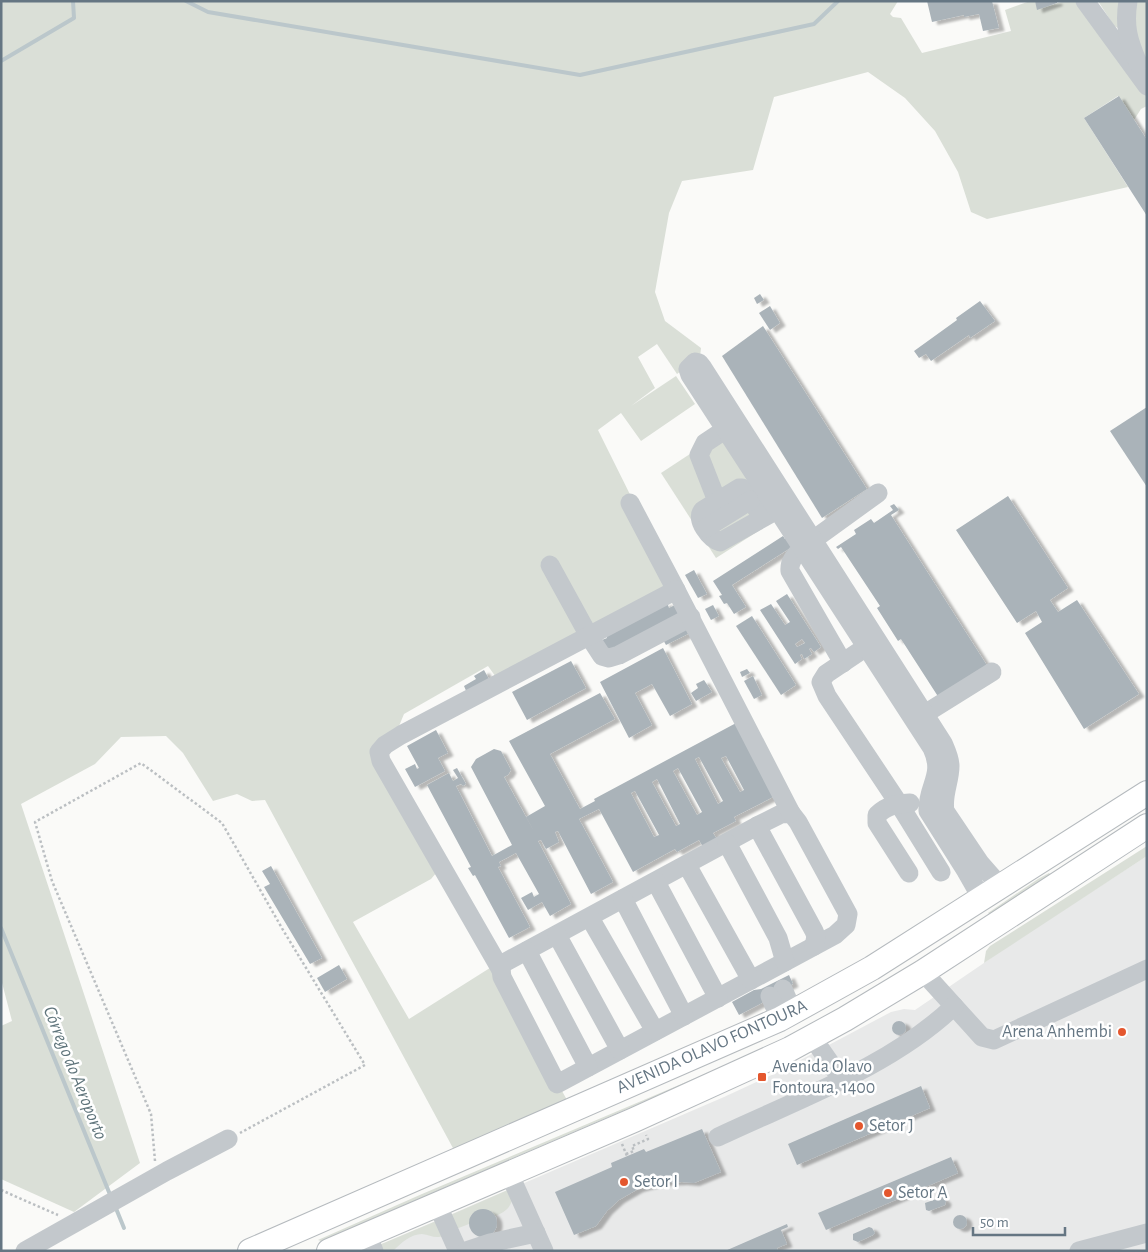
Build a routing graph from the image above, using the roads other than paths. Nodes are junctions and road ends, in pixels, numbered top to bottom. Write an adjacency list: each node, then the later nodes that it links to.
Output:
1 (1085, 1): 4 (lane)
2 (1128, 1): 3 (lane)
3 (1147, 82)
4 (1147, 86)
5 (732, 425): 8 (lane); 10 (lane); 12 (lane)
6 (878, 493): 12 (lane)
7 (751, 500): 8 (lane); 10 (lane); 11 (lane)
8 (717, 501): 11 (lane)
9 (630, 502): 14 (lane)
10 (770, 514): 11 (lane); 12 (lane)
11 (706, 528)
12 (808, 544): 17 (lane); 18 (lane)
13 (550, 565): 16 (lane)
14 (676, 590): 15 (lane); 16 (lane)
15 (691, 617): 16 (lane); 24 (lane)
16 (589, 636): 39 (lane)
17 (872, 643): 18 (lane); 20 (lane)
18 (843, 663): 23 (lane)
19 (992, 672): 20 (lane)
20 (920, 717): 22 (lane)
21 (1147, 793): 32 (main road, AVENIDA OLAVO FONTOURA)
22 (936, 802): 23 (lane); 32 (lane)
23 (899, 804): 29 (lane); 30 (lane)
24 (791, 813): 25 (lane); 36 (lane)
25 (757, 826): 27 (lane); 36 (lane)
26 (1145, 828): 40 (main road, AVENIDA OLAVO FONTOURA)
27 (727, 844): 28 (lane); 41 (lane)
28 (687, 865): 31 (lane); 41 (lane)
29 (941, 872)
30 (909, 873)
31 (656, 882): 33 (lane); 42 (lane)
32 (991, 893): 45 (main road, AVENIDA OLAVO FONTOURA)
33 (624, 899): 34 (lane); 44 (lane)
34 (590, 918): 35 (lane); 46 (lane)
35 (557, 935): 37 (lane); 48 (lane)
36 (814, 946): 41 (lane)
37 (527, 952): 39 (lane); 50 (lane)
38 (1147, 969): 43 (lane)
39 (500, 970): 52 (lane)
40 (923, 972): 43 (lane); 47 (main road, AVENIDA OLAVO FONTOURA)
41 (771, 980): 42 (lane); 45 (lane)
42 (718, 998): 44 (lane)
43 (954, 1006): 51 (lane)
44 (684, 1016): 46 (lane)
45 (787, 1016): 49 (main road); 53 (main road, AVENIDA OLAVO FONTOURA)
46 (655, 1032): 48 (lane)
47 (812, 1037): 49 (main road, AVENIDA OLAVO FONTOURA); 51 (lane)
48 (620, 1050): 50 (lane)
49 (763, 1062): 56 (main road, AVENIDA OLAVO FONTOURA)
50 (588, 1067): 52 (lane)
51 (842, 1080): 54 (lane)
52 (557, 1084): 53 (lane)
53 (569, 1110): 61 (main road, AVENIDA OLAVO FONTOURA)
54 (718, 1137)
55 (228, 1139): 62 (lane)
56 (509, 1173): 57 (main road, AVENIDA OLAVO FONTOURA); 58 (lane)
57 (437, 1204): 60 (main road, AVENIDA OLAVO FONTOURA); 65 (lane)
58 (536, 1233): 66 (lane); 67 (lane)
59 (1147, 1233): 68 (lane)
60 (370, 1243): 64 (main road, AVENIDA OLAVO FONTOURA)
61 (275, 1246): 63 (main road, AVENIDA OLAVO FONTOURA)
62 (25, 1251)
63 (250, 1251)
64 (329, 1251)
65 (458, 1251)
66 (466, 1251)
67 (544, 1251)
68 (1079, 1251)

